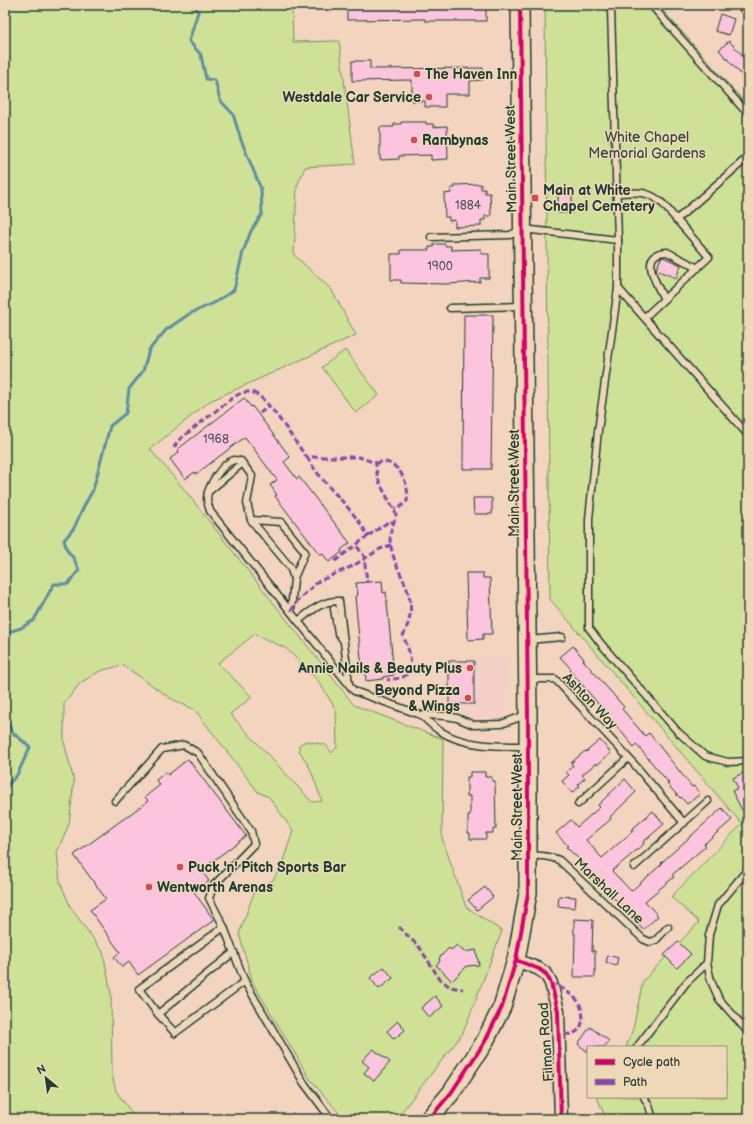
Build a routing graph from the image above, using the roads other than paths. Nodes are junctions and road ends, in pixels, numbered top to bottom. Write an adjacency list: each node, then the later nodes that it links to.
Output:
1 (520, 5): 8 (main road, Main Street West)
2 (613, 5): 6 (lane)
3 (651, 5): 4 (lane)
4 (748, 114)
5 (748, 157): 7 (lane)
6 (616, 193): 7 (lane); 10 (lane)
7 (676, 220): 11 (lane)
8 (523, 229): 9 (lane); 10 (lane); 14 (main road, Main Street West)
9 (431, 237)
10 (618, 240): 12 (lane)
11 (698, 268): 13 (lane); 13 (lane)
12 (618, 288): 16 (lane); 34 (lane)
13 (664, 299): 16 (lane)
14 (524, 306): 15 (lane); 26 (main road, Main Street West)
15 (450, 308)
16 (645, 318): 17 (lane)
17 (748, 435)
18 (239, 466): 19 (lane)
19 (207, 493): 20 (lane); 23 (lane)
20 (251, 520): 21 (lane); 21 (lane)
21 (294, 578): 23 (lane)
22 (334, 609): 27 (lane)
23 (290, 611): 24 (lane)
24 (298, 621): 27 (lane); 29 (lane)
25 (562, 637): 26 (lane)
26 (526, 640): 28 (main road, Main Street West)
27 (344, 642): 29 (lane)
28 (527, 678): 30 (main road, Main Street West); 33 (lane, Ashton Way)
29 (349, 685): 31 (lane)
30 (528, 714): 31 (lane); 32 (main road, Main Street West)
31 (421, 715): 32 (lane)
32 (527, 746): 39 (main road, Main Street West)
33 (628, 758): 37 (lane); 38 (lane, Ashton Way)
34 (748, 761)
35 (708, 800): 38 (lane)
36 (115, 801): 42 (lane)
37 (578, 804)
38 (684, 823): 40 (lane)
39 (528, 856): 43 (lane, Marshall Lane); 45 (main road, Main Street West)
40 (634, 867)
41 (748, 869): 46 (lane)
42 (224, 927): 44 (lane); 48 (lane)
43 (668, 927)
44 (234, 952): 47 (lane); 48 (lane)
45 (516, 960): 53 (main road, Main Street West); 54 (street, Filman Road)
46 (707, 963): 49 (lane); 50 (lane)
47 (245, 982): 48 (lane); 52 (lane)
48 (158, 1014)
49 (748, 1032)
50 (638, 1046)
51 (645, 1098): 55 (lane)
52 (331, 1119)
53 (429, 1119)
54 (561, 1119)
55 (653, 1119)

